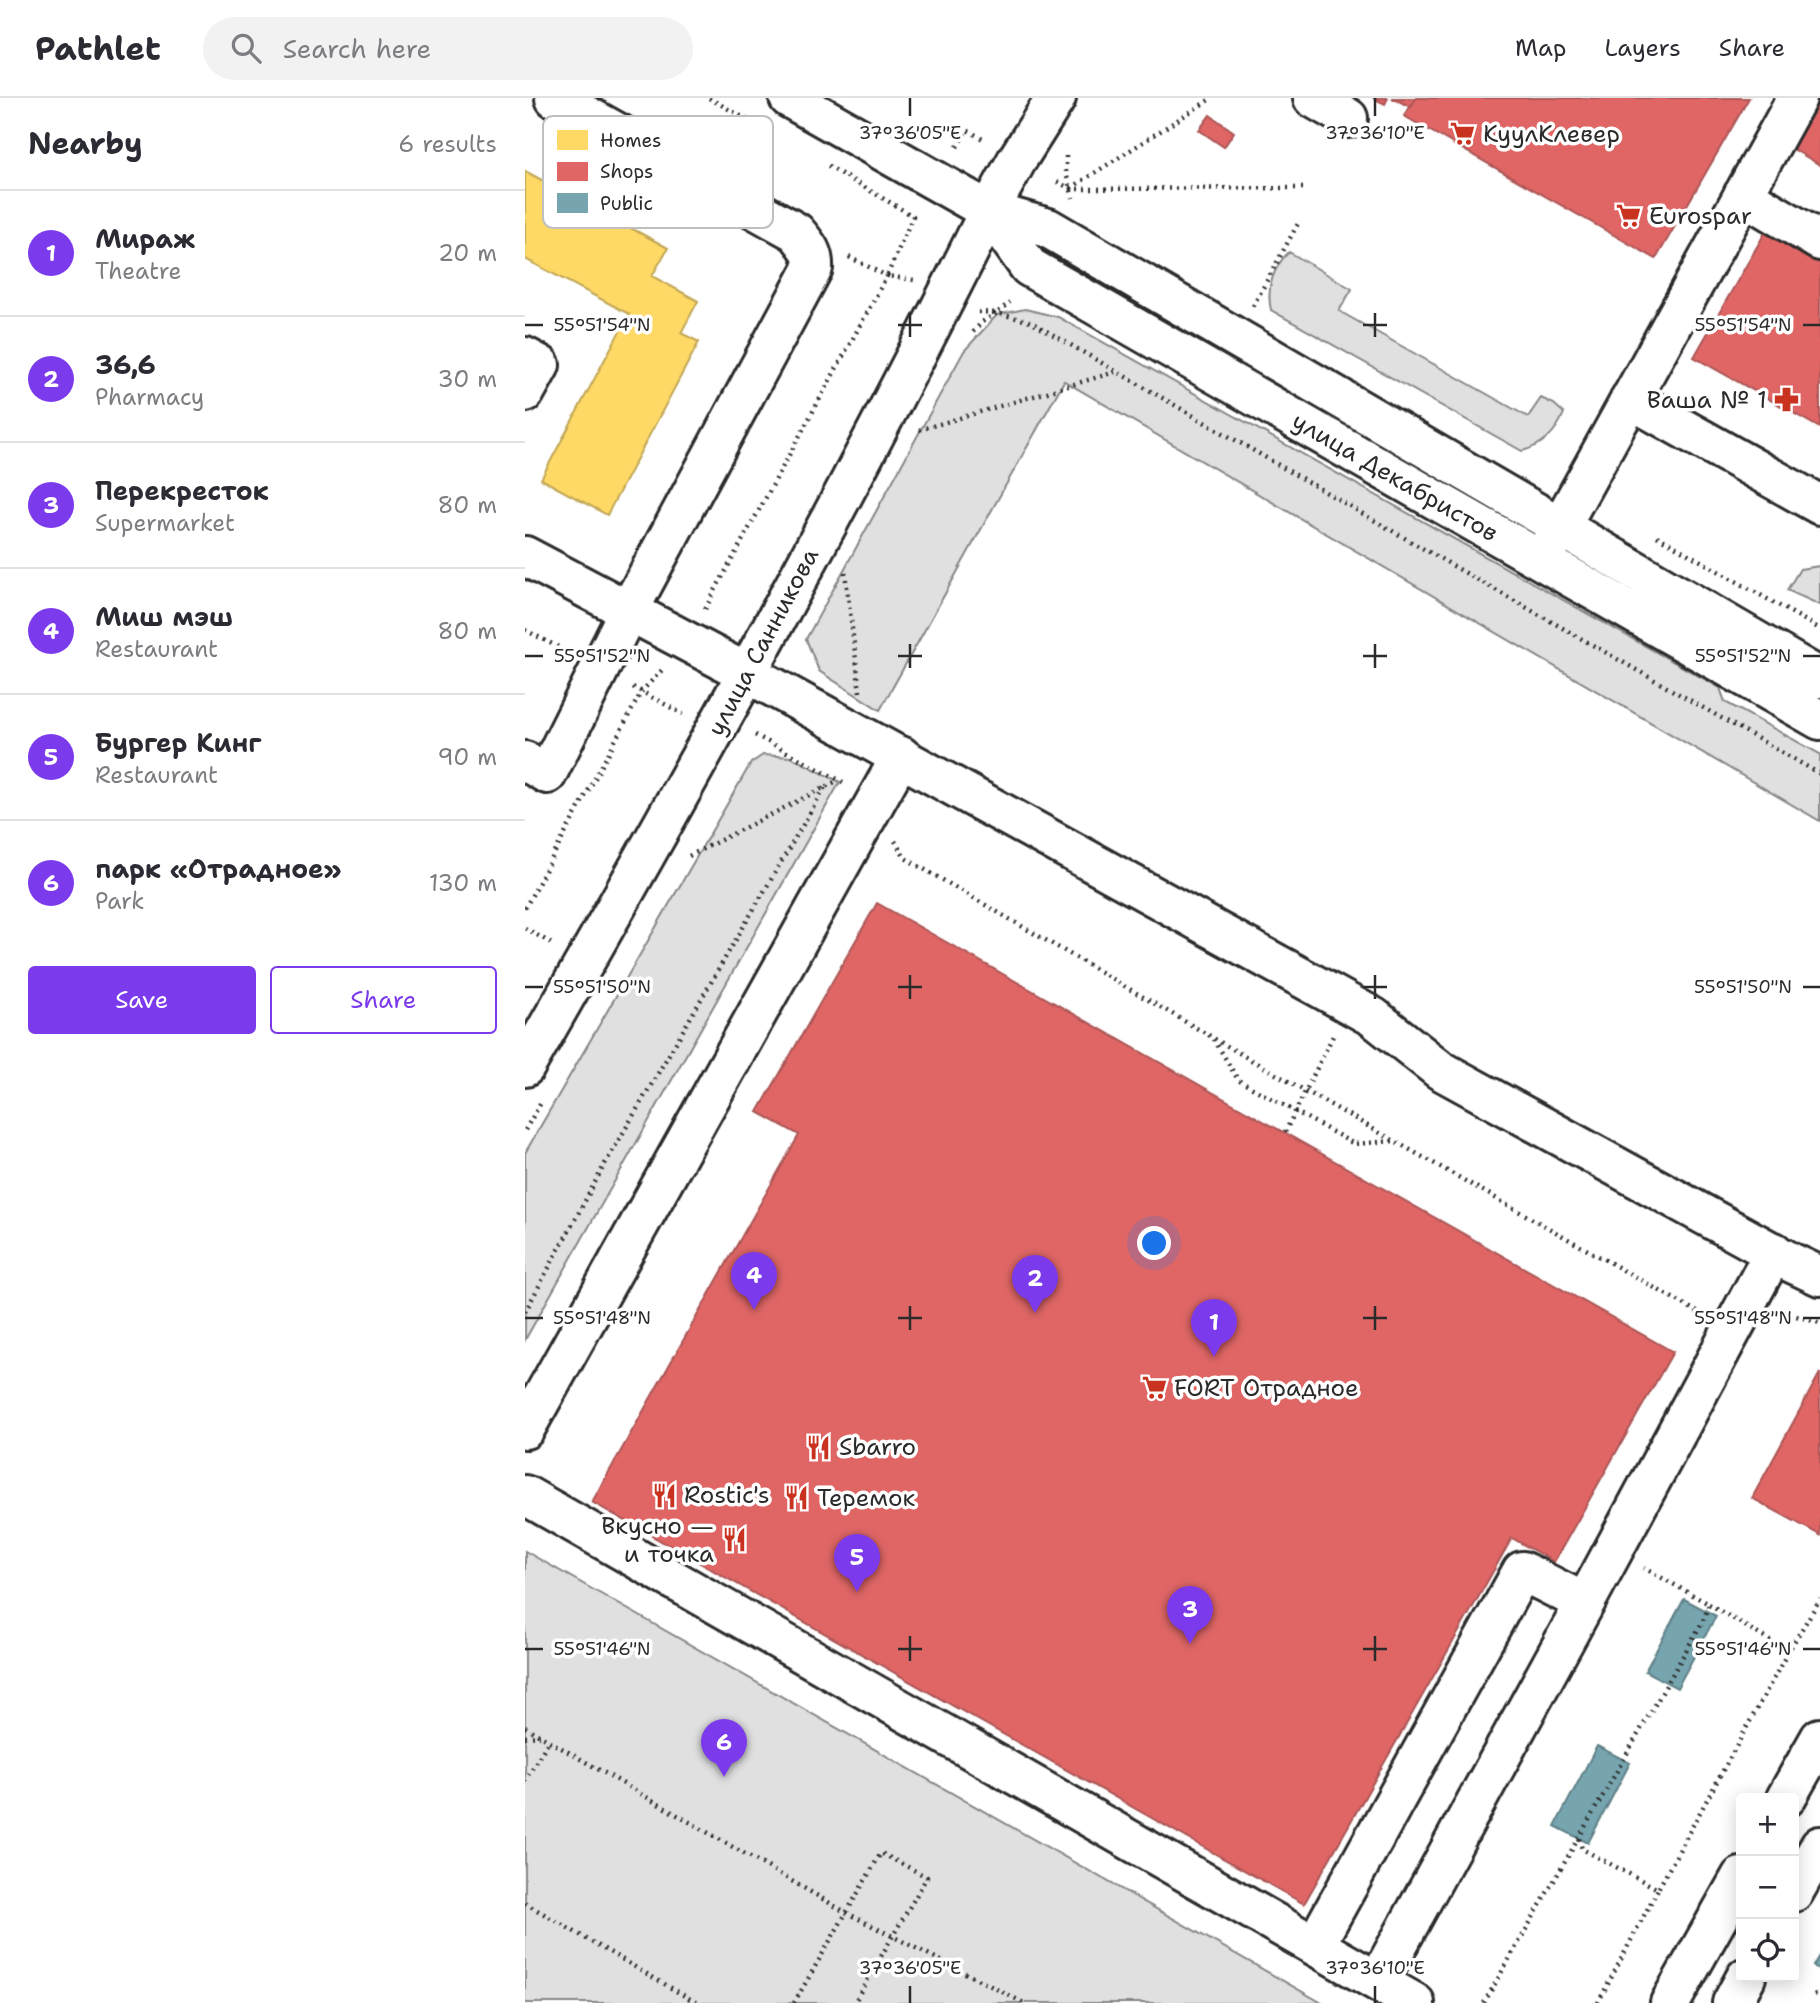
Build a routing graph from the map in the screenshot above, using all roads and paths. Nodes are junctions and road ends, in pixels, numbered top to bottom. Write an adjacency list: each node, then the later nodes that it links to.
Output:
1 (555, 98): 7 (main road)
2 (789, 98): 18 (main road, улица Декабристов)
3 (1056, 98): 18 (main road, улица Санникова)
4 (1212, 98): 14 (path)
5 (1313, 98): 8 (main road)
6 (1797, 98): 16 (main road)
7 (587, 116)
8 (1348, 118)
9 (983, 139): 10 (path)
10 (957, 146)
11 (1066, 153): 14 (path)
12 (1057, 182): 14 (path)
13 (1308, 188): 14 (path)
14 (1070, 189): 15 (path); 17 (path)
15 (1067, 195)
16 (1743, 195): 22 (main road); 33 (main road)
17 (1077, 206)
18 (989, 211): 36 (main road, улица Декабристов); 39 (main road, улица Декабристов); 44 (main road, улица Санникова)
19 (913, 216): 23 (path)
20 (773, 219): 41 (main road)
21 (1300, 220): 26 (path)
22 (1820, 241)
23 (887, 276): 24 (path); 43 (path)
24 (918, 281)
25 (1010, 302): 28 (path)
26 (1251, 310)
27 (977, 312): 28 (path)
28 (997, 313): 29 (path); 31 (path)
29 (969, 336)
30 (525, 357): 32 (main road)
31 (1116, 372): 34 (path); 53 (path)
32 (525, 392)
33 (1630, 399): 35 (main road); 36 (main road)
34 (919, 422)
35 (1820, 505)
36 (1561, 527): 39 (main road); 45 (main road, улица Декабристов)
37 (1651, 533): 42 (path)
38 (525, 556): 41 (main road)
39 (1541, 561): 49 (main road, улица Декабристов)
40 (837, 579): 47 (path)
41 (629, 610): 43 (main road); 52 (main road)
42 (1820, 629)
43 (688, 641): 44 (main road); 46 (path)
44 (748, 673): 51 (main road); 63 (main road, улица Санникова)
45 (1820, 678)
46 (642, 691): 48 (path); 58 (path)
47 (861, 698)
48 (684, 715)
49 (1820, 720)
50 (749, 733): 54 (path)
51 (901, 756): 56 (main road); 61 (main road)
52 (525, 761)
53 (1820, 774)
54 (839, 780): 55 (path); 56 (path)
55 (825, 787): 57 (path); 70 (path)
56 (874, 805): 62 (path); 72 (main road)
57 (688, 857)
58 (525, 908)
59 (525, 928): 60 (path)
60 (555, 945)
61 (1349, 1004): 64 (path); 68 (main road)
62 (1214, 1038): 64 (path); 65 (path)
63 (525, 1067)
64 (1306, 1091): 65 (path); 67 (path)
65 (1295, 1112): 66 (path); 67 (path)
66 (1285, 1132)
67 (1394, 1140): 71 (path)
68 (1774, 1252): 69 (main road); 75 (main road)
69 (1820, 1276)
70 (525, 1312)
71 (1706, 1317)
72 (525, 1429)
73 (525, 1496): 94 (main road)
74 (1820, 1599): 78 (path)
75 (1585, 1603): 94 (main road); 95 (main road)
76 (1709, 1604): 78 (path)
77 (1703, 1620): 86 (path)
78 (1788, 1652): 90 (path)
79 (525, 1727): 80 (path)
80 (541, 1735): 81 (path); 83 (path)
81 (525, 1737)
82 (1820, 1738): 85 (main road)
83 (549, 1740): 84 (path); 92 (path)
84 (525, 1781)
85 (1789, 1793)
86 (1579, 1838): 90 (path); 104 (path)
87 (1820, 1846): 88 (main road)
88 (1799, 1883)
89 (1736, 1886): 106 (main road)
90 (1658, 1888): 105 (path)
91 (525, 1903): 99 (path)
92 (847, 1913): 93 (path); 93 (path); 100 (path)
93 (893, 1937): 101 (path); 102 (path)
94 (1315, 1945): 95 (main road)
95 (1378, 1981): 103 (main road)
96 (1743, 1982): 107 (main road)
97 (1820, 1992): 98 (path)
98 (1814, 1995)
99 (697, 2003)
100 (794, 2003)
101 (854, 2003)
102 (1024, 2003)
103 (1415, 2003)
104 (1483, 2003)
105 (1598, 2003)
106 (1670, 2003)
107 (1732, 2003)

